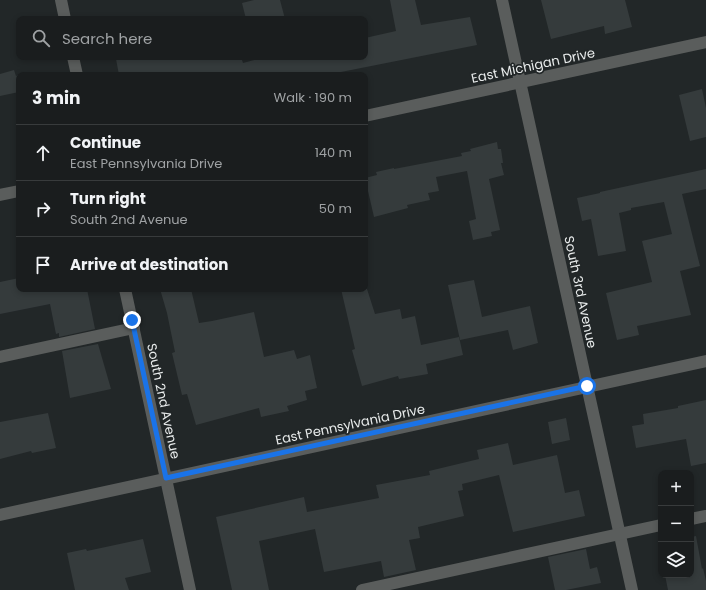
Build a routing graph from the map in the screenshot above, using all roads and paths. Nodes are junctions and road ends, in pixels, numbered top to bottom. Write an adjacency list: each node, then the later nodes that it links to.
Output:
1 (61, 0): 3 (street)
2 (502, 0): 7 (street, South 3rd Avenue)
3 (64, 16)
4 (706, 42): 7 (street, East Michigan Drive)
5 (74, 60): 6 (street)
6 (76, 72)
7 (520, 82): 8 (street, East Michigan Drive); 15 (street, South 3rd Avenue)
8 (368, 115)
9 (16, 192): 10 (street)
10 (0, 195)
11 (126, 292): 12 (street, South 2nd Avenue)
12 (134, 328): 13 (street); 16 (street, South 2nd Avenue)
13 (0, 357)
14 (706, 360): 15 (street, East Pennsylvania Drive)
15 (587, 386): 16 (street, East Pennsylvania Drive); 21 (street, South 3rd Avenue)
16 (166, 478): 17 (street, East Pennsylvania Drive); 22 (street, South 2nd Avenue)
17 (0, 515)
18 (706, 516): 19 (street)
19 (694, 518)
20 (658, 527): 21 (street)
21 (619, 534): 23 (street); 24 (street, South 3rd Avenue)
22 (190, 590)
23 (362, 590)
24 (632, 590)

